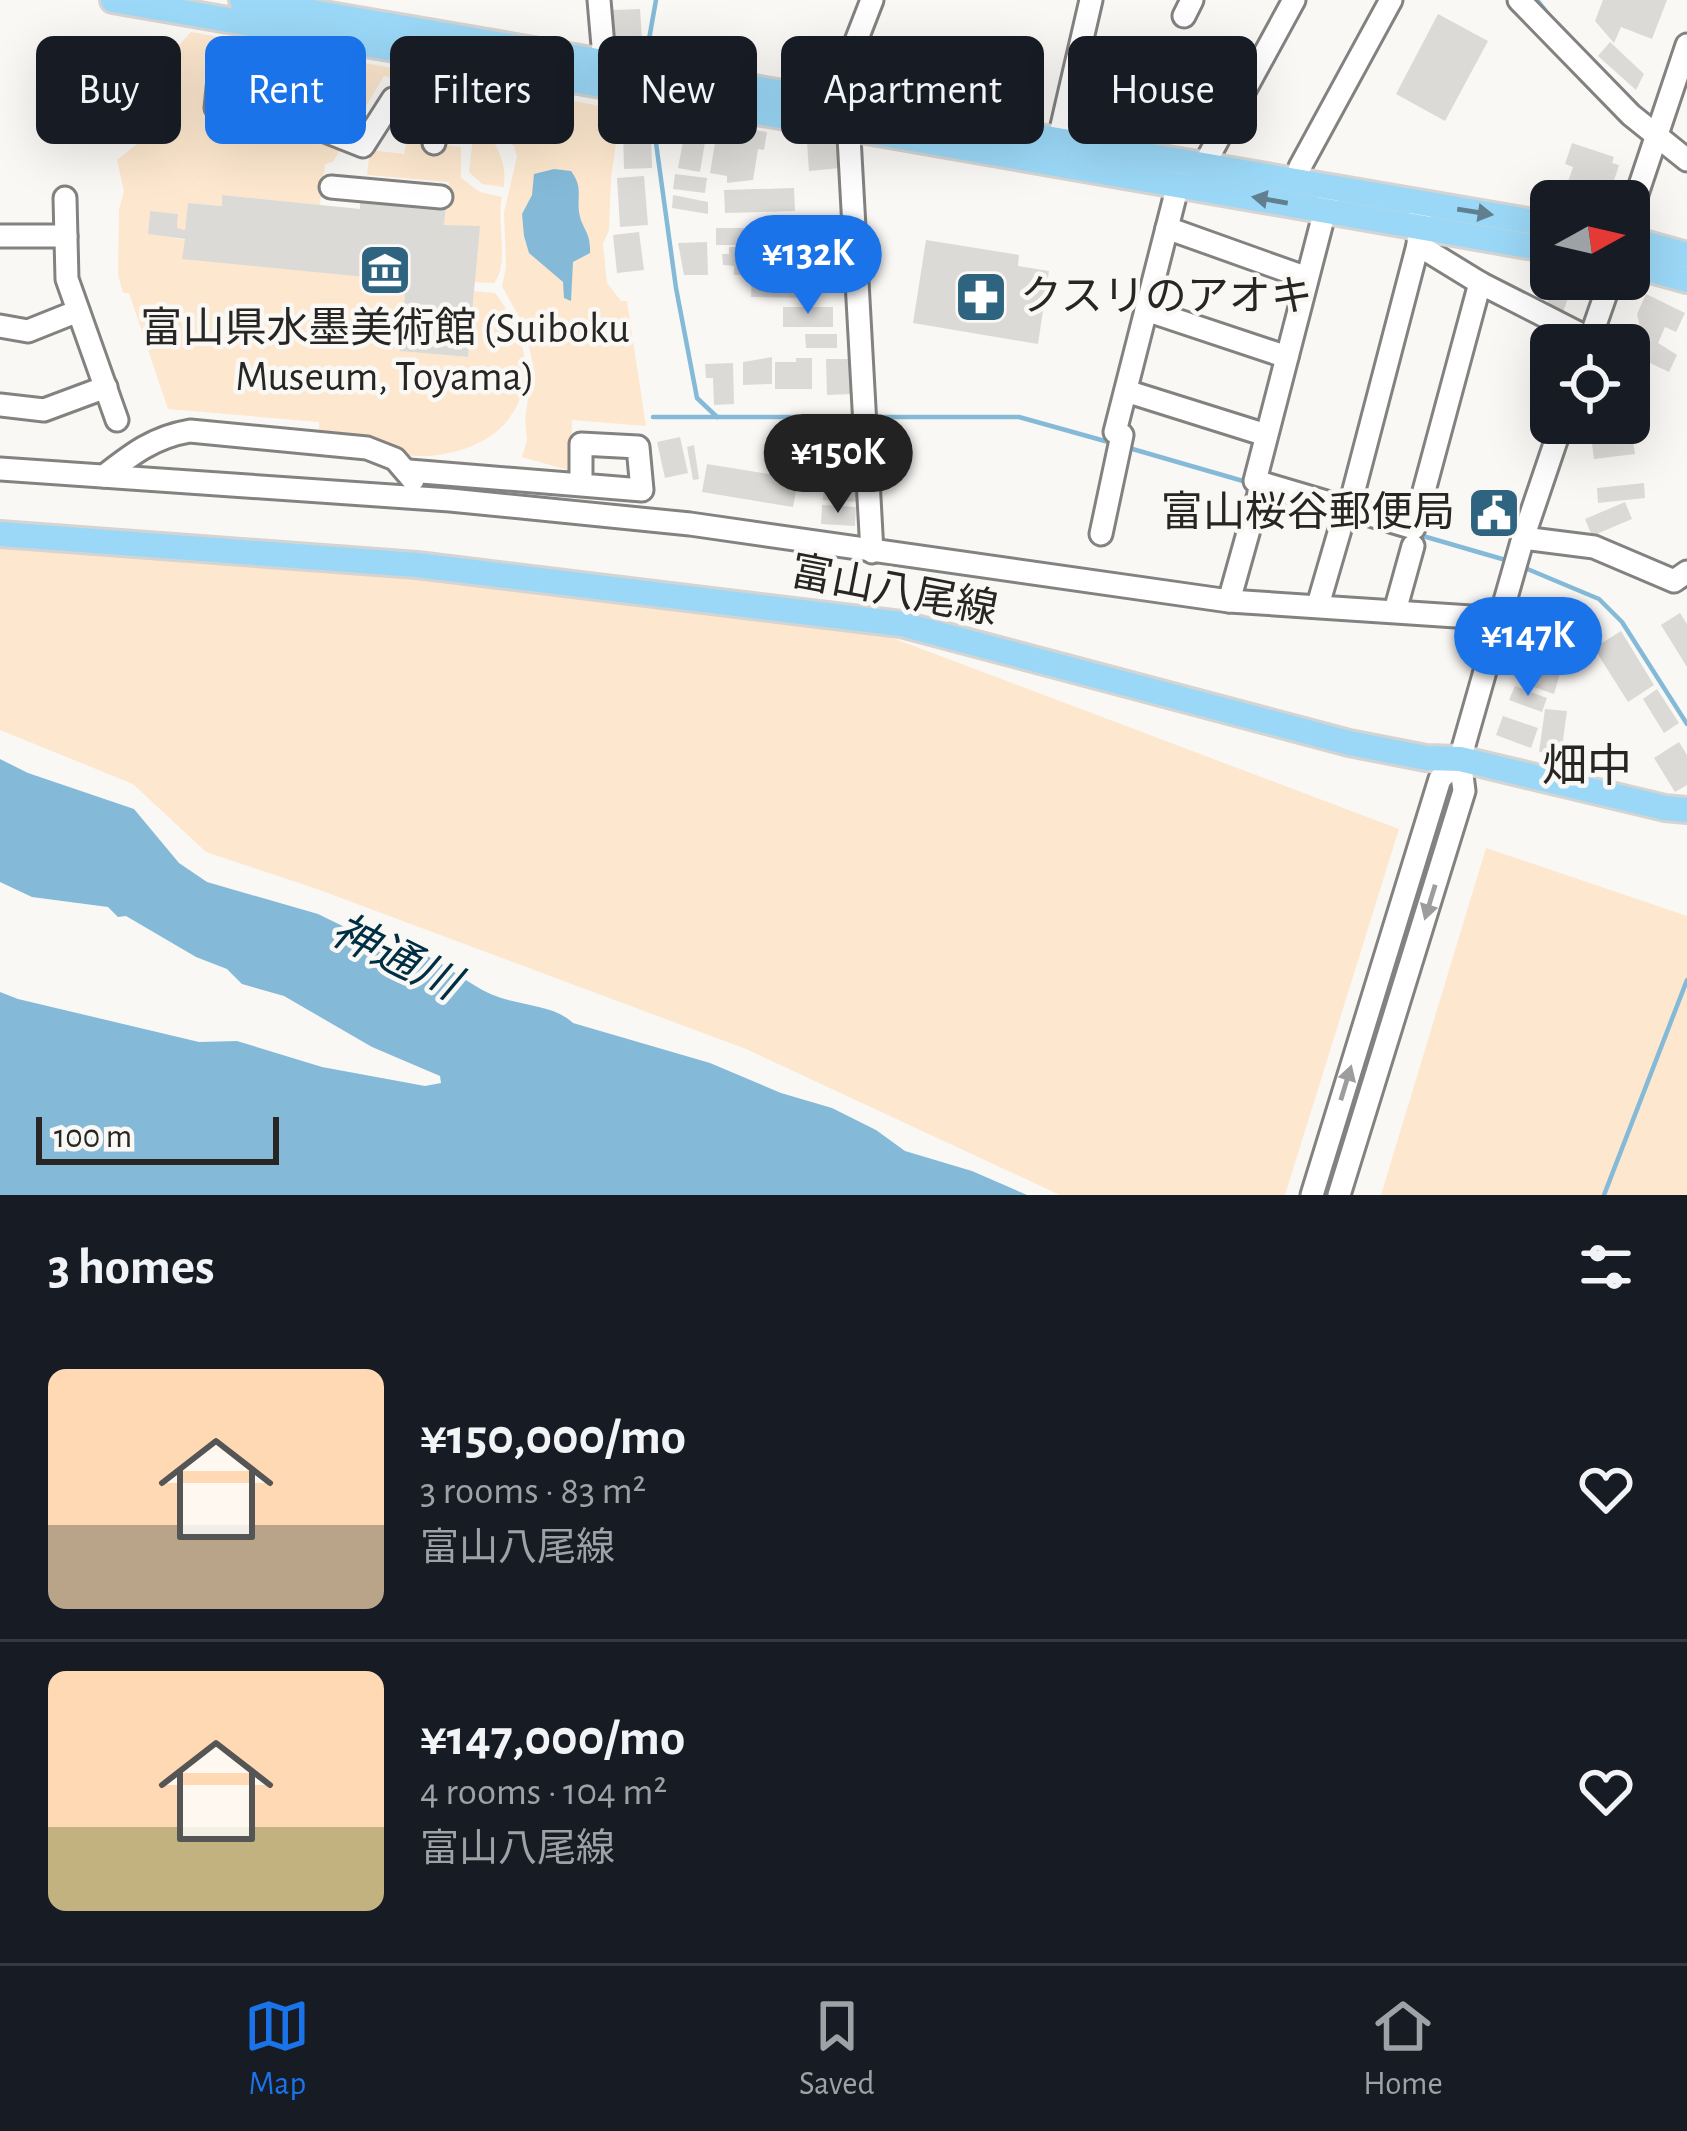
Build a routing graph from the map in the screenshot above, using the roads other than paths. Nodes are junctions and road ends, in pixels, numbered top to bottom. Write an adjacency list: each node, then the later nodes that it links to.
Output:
1 (112, 0): 12 (main road)
2 (242, 0): 9 (main road)
3 (599, 0): 10 (street)
4 (872, 0): 11 (street)
5 (1091, 0): 23 (street)
6 (1294, 0): 25 (street)
7 (1391, 0): 27 (street)
8 (1519, 0): 17 (street)
9 (401, 36)
10 (602, 36)
11 (858, 36)
12 (390, 38)
13 (1687, 45): 17 (street)
14 (574, 69): 15 (main road)
15 (598, 73)
16 (390, 104): 22 (street)
17 (1657, 127): 24 (street); 26 (street)
18 (315, 128): 18 (street)
19 (358, 144): 22 (street)
20 (851, 144): 66 (street)
21 (1016, 144): 23 (main road)
22 (363, 146): 29 (street)
23 (1056, 151): 25 (main road)
24 (1687, 160)
25 (1189, 170): 27 (main road); 32 (main road, one-way to 25); 35 (street)
26 (1641, 180)
27 (1296, 182): 32 (main road)
28 (331, 187): 29 (street)
29 (357, 189): 30 (street)
30 (441, 197)
31 (65, 198): 37 (street)
32 (1328, 199): 34 (main road); 42 (street)
33 (1530, 225): 34 (main road, one-way to 33)
34 (1419, 226): 39 (main road); 44 (street); 62 (street)
35 (1167, 228): 42 (street); 45 (street)
36 (0, 236): 37 (street)
37 (66, 236): 46 (street)
38 (1650, 245): 40 (main road)
39 (1530, 246)
40 (1687, 255)
41 (1650, 269): 43 (main road)
42 (1307, 278): 49 (street)
43 (1687, 280)
44 (1480, 283): 47 (street); 62 (street)
45 (1146, 310): 49 (street); 51 (street)
46 (78, 311): 48 (street); 50 (street)
47 (1556, 324)
48 (0, 326)
49 (1288, 356): 54 (street)
50 (106, 387): 52 (street); 53 (street)
51 (1126, 391): 54 (street); 64 (street)
52 (0, 405)
53 (117, 420)
54 (1267, 435): 60 (street)
55 (1555, 444): 67 (street)
56 (0, 469): 58 (street)
57 (409, 471): 58 (street); 59 (street); 61 (street)
58 (104, 476): 61 (street)
59 (581, 485)
60 (1260, 489): 62 (street); 69 (street)
61 (422, 497): 66 (street)
62 (1345, 517): 70 (street)
63 (0, 534): 73 (main road, 富山八尾線)
64 (1101, 534)
65 (1413, 546): 71 (street)
66 (872, 552): 69 (street)
67 (1518, 555): 68 (street); 72 (street)
68 (1687, 572)
69 (1229, 601): 70 (street)
70 (1318, 605): 71 (street)
71 (1395, 611): 72 (street)
72 (1498, 624): 73 (street)
73 (1460, 760): 74 (main road, 富山八尾線); 75 (street, one-way to 73); 76 (street, one-way to 76)
74 (1687, 810)
75 (1312, 1195)
76 (1339, 1195)

